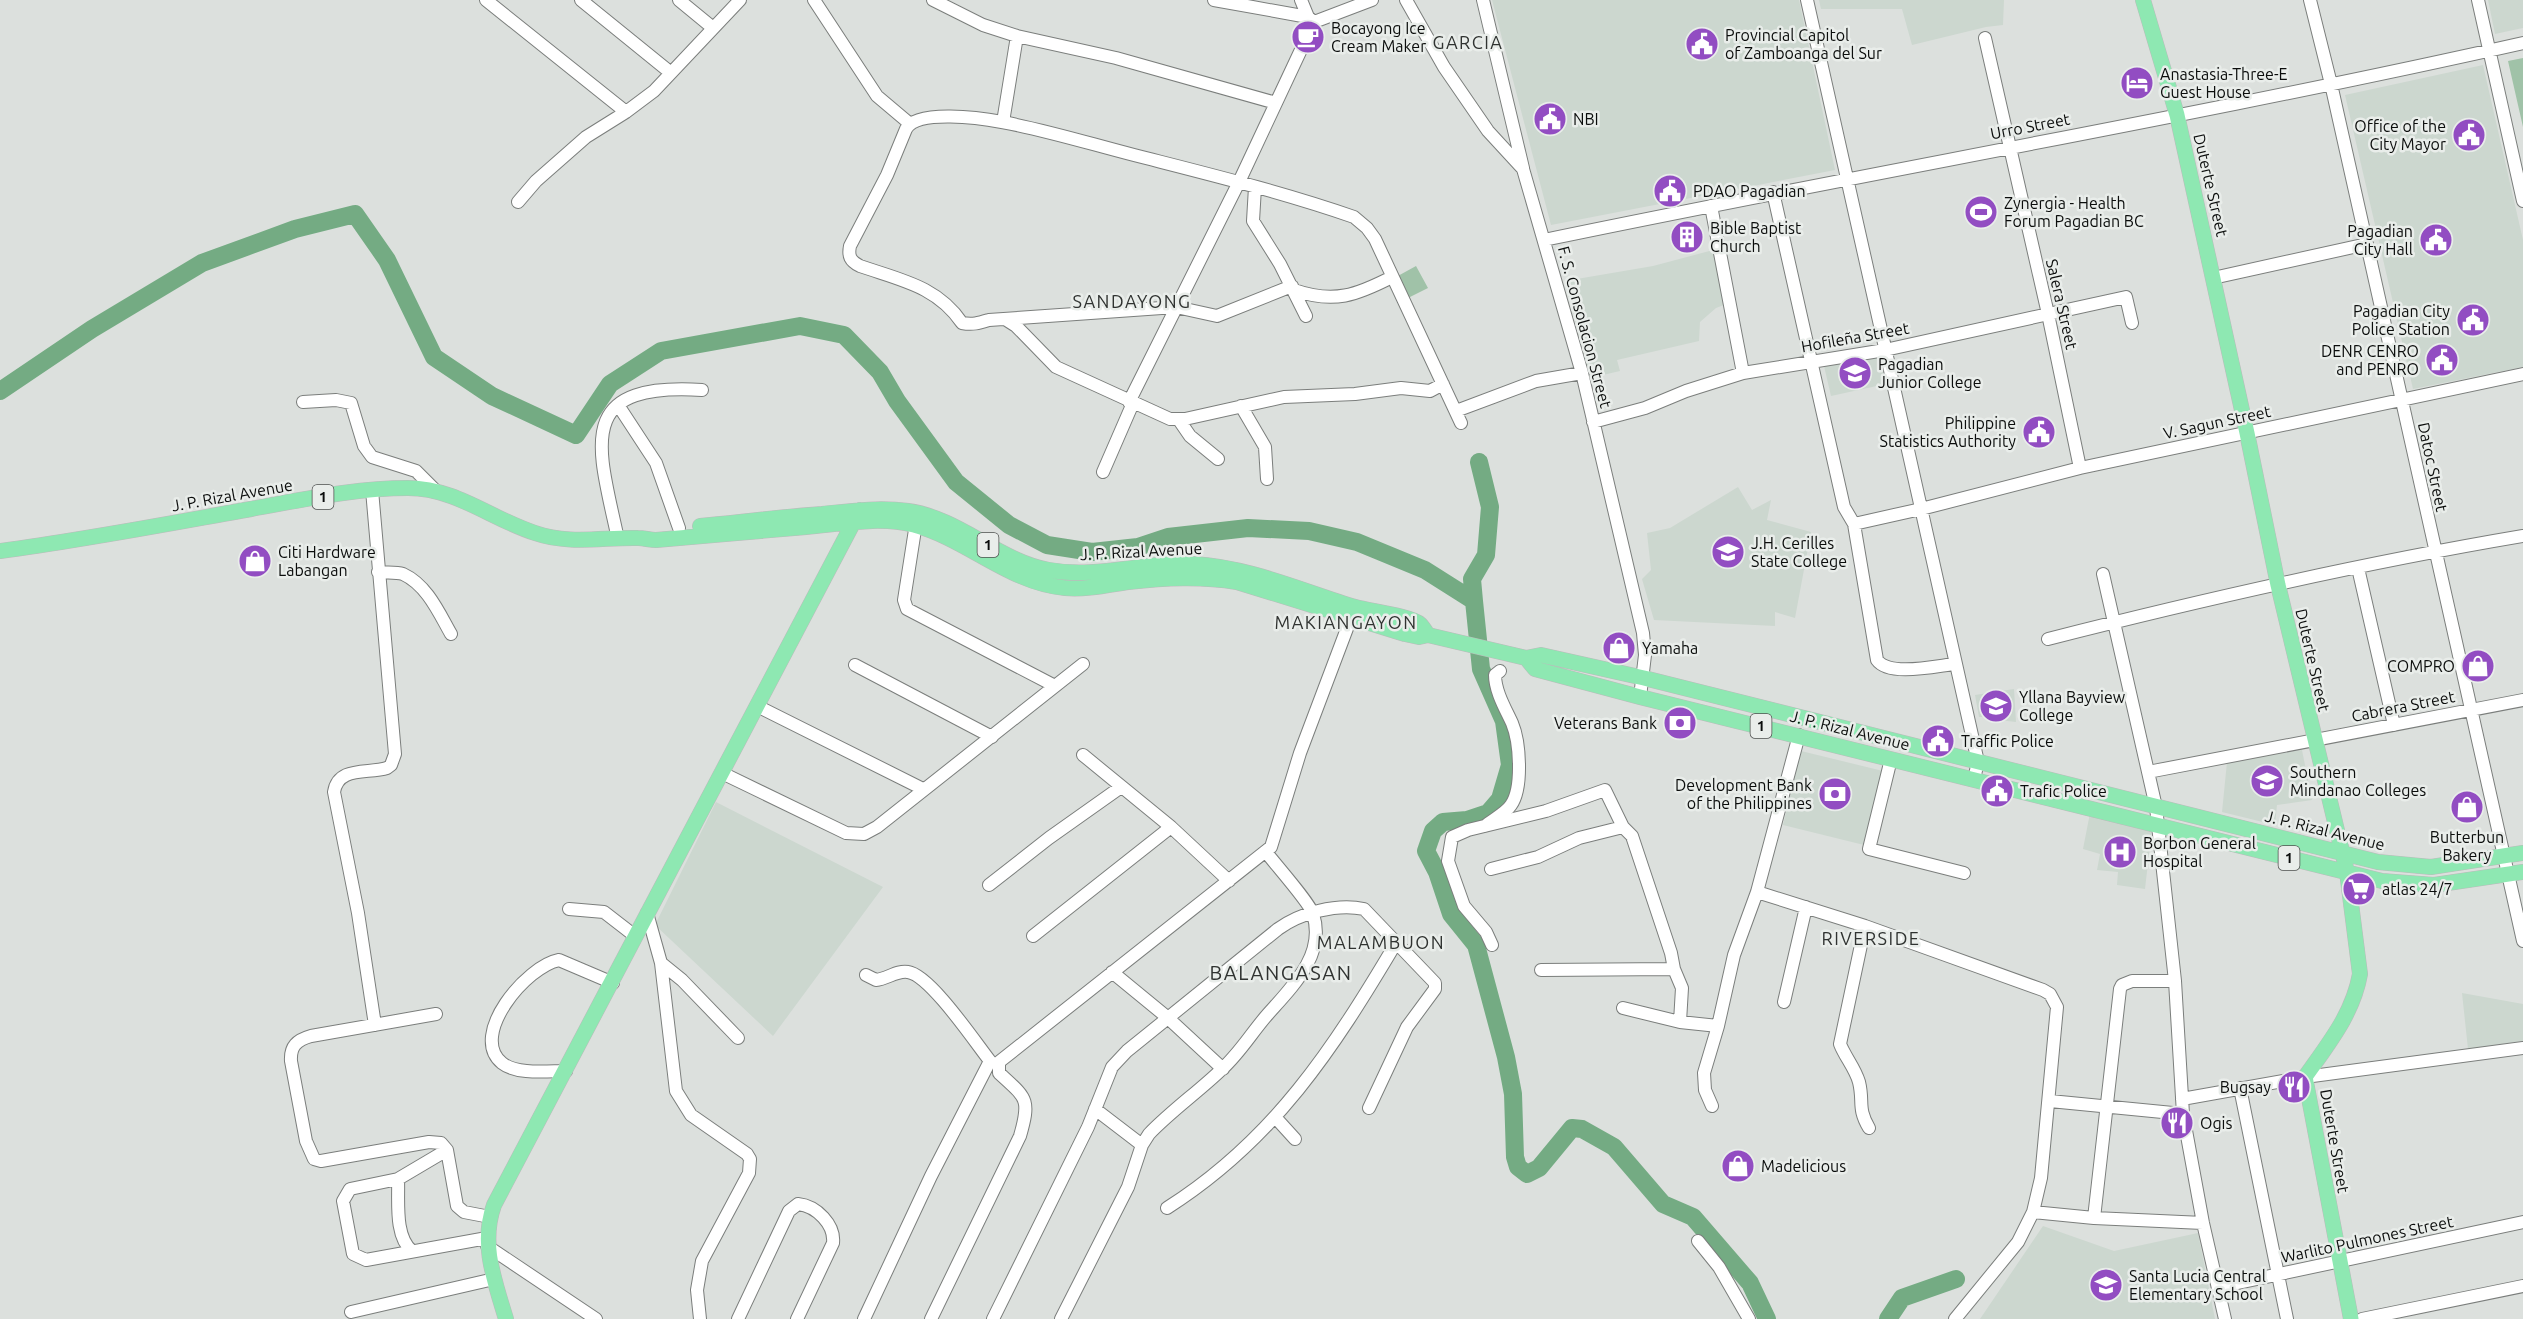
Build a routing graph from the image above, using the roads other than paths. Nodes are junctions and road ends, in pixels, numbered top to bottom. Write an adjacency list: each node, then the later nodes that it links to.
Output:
1 (486, 0): 25 (street)
2 (581, 0): 22 (street)
3 (679, 0): 17 (street)
4 (740, 0): 17 (street)
5 (814, 0): 28 (street)
6 (933, 0): 18 (street)
7 (1215, 0): 16 (street)
8 (1301, 0): 16 (street)
9 (1372, 0): 16 (street)
10 (1407, 0): 30 (street, F. S. Consolacion Street)
11 (1483, 0): 30 (street)
12 (1807, 0): 31 (street)
13 (2143, 0): 26 (main road, Duterte Street)
14 (2310, 0): 23 (street, Datoc Street)
15 (2478, 0): 21 (street)
16 (1311, 19): 24 (street)
17 (713, 28): 22 (street)
18 (1017, 36): 24 (street); 27 (street)
19 (1985, 38): 29 (street, Salera Street)
20 (2523, 43): 21 (street, Urro Street)
21 (2489, 51): 23 (street, Urro Street); 35 (street)
22 (671, 73): 25 (street)
23 (2331, 84): 26 (street, Urro Street); 39 (street, Datoc Street)
24 (1276, 103): 32 (street)
25 (626, 112): 36 (street)
26 (2176, 115): 29 (street, Urro Street); 41 (main road, Duterte Street)
27 (1003, 122): 28 (street); 32 (street)
28 (909, 123): 46 (street)
29 (2009, 147): 31 (street, Urro Street); 44 (street, Salera Street)
30 (1523, 169): 38 (street, F. S. Consolacion Street)
31 (1848, 178): 34 (street, Urro Street); 48 (street)
32 (1239, 182): 33 (street); 43 (street)
33 (1255, 187): 40 (street); 42 (street)
34 (1773, 192): 37 (street, Urro Street); 49 (street)
35 (2523, 201)
36 (518, 202)
37 (1711, 206): 38 (street, Urro Street); 51 (street)
38 (1544, 240): 50 (street, F. S. Consolacion Street)
39 (2367, 244): 41 (street); 55 (street, Datoc Street)
40 (1392, 277): 42 (street); 53 (street)
41 (2213, 278): 64 (main road, Duterte Street)
42 (1293, 288): 43 (street); 45 (street)
43 (1176, 307): 46 (street); 57 (street)
44 (2048, 314): 47 (street, Hofileña Street); 48 (street, Hofileña Street); 66 (street, Salera Street)
45 (1306, 316)
46 (1005, 319): 57 (street)
47 (2132, 323)
48 (1885, 350): 49 (street, Hofileña Street); 71 (street)
49 (1812, 363): 51 (street, Hofileña Street); 74 (street)
50 (1582, 373): 60 (street); 62 (street, F. S. Consolacion Street)
51 (1743, 373): 62 (street, Hofileña Street)
52 (2523, 374): 55 (street, V. Sagun Street)
53 (1443, 384): 59 (street); 60 (street)
54 (702, 390): 58 (street)
55 (2401, 399): 64 (street, V. Sagun Street); 80 (street, Datoc Street)
56 (303, 402): 70 (street)
57 (1131, 403): 61 (street); 67 (street)
58 (618, 405): 75 (street); 78 (street)
59 (1241, 406): 61 (street); 68 (street)
60 (1456, 411): 63 (street)
61 (1179, 420): 65 (street)
62 (1593, 422): 94 (street, F. S. Consolacion Street)
63 (1461, 423)
64 (2247, 433): 66 (street, V. Sagun Street); 84 (main road, Duterte Street)
65 (1218, 459)
66 (2080, 468): 71 (street, V. Sagun Street)
67 (1103, 472)
68 (1268, 480)
69 (372, 490): 70 (main road, J. P. Rizal Avenue / 1); 79 (main road, J. P. Rizal Avenue / 1); 82 (street)
70 (435, 490): 78 (main road, J. P. Rizal Avenue / 1)
71 (1921, 509): 74 (street, V. Sagun Street); 91 (street)
72 (857, 516): 73 (main road, J. P. Rizal Avenue / 1); 75 (main road, J. P. Rizal Avenue / 1); 77 (main road, J. P. Rizal Avenue / 1); 98 (main road)
73 (916, 519): 85 (main road, J. P. Rizal Avenue / 1); 95 (street)
74 (1854, 524): 91 (street)
75 (679, 528): 77 (main road, J. P. Rizal Avenue / 1)
76 (2523, 536): 80 (street)
77 (641, 538): 78 (main road, J. P. Rizal Avenue / 1)
78 (618, 539)
79 (0, 551)
80 (2435, 551): 81 (street); 99 (street, Datoc Street)
81 (2358, 567): 84 (street); 100 (street)
82 (378, 572): 87 (street); 152 (street)
83 (2103, 574): 86 (street)
84 (2278, 585): 86 (street); 103 (main road, Duterte Street)
85 (1353, 613): 89 (main road, J. P. Rizal Avenue / 1); 119 (street)
86 (2113, 622): 88 (street); 107 (street)
87 (451, 634)
88 (2048, 639)
89 (1526, 658): 94 (main road, J. P. Rizal Avenue / 1); 96 (main road, J. P. Rizal Avenue / 1)
90 (1083, 664): 95 (street)
91 (1955, 664): 106 (street)
92 (855, 665): 102 (street)
93 (1500, 671): 118 (street)
94 (1644, 678): 96 (street, F. S. Consolacion Street); 106 (main road, J. P. Rizal Avenue / 1)
95 (1055, 686): 102 (street)
96 (1640, 698): 101 (main road, J. P. Rizal Avenue / 1)
97 (2523, 700): 99 (street, Cabrera Street)
98 (757, 706): 108 (main road); 111 (street)
99 (2470, 710): 100 (street, Cabrera Street); 122 (street, Datoc Street)
100 (2394, 725): 103 (street, Cabrera Street)
101 (1799, 735): 105 (main road, J. P. Rizal Avenue / 1); 129 (street)
102 (993, 737): 111 (street)
103 (2313, 739): 107 (street, Cabrera Street); 120 (main road, Duterte Street)
104 (1083, 755): 110 (street)
105 (1891, 759): 109 (main road, J. P. Rizal Avenue / 1); 125 (street)
106 (1978, 762): 109 (street); 112 (main road, J. P. Rizal Avenue / 1)
107 (2148, 772): 113 (street)
108 (722, 773): 111 (street); 133 (main road)
109 (1974, 779): 114 (main road, J. P. Rizal Avenue / 1)
110 (1121, 787): 116 (street); 128 (street)
111 (923, 789)
112 (2100, 792): 113 (main road, J. P. Rizal Avenue / 1); 114 (main road)
113 (2156, 807): 115 (street); 120 (main road, J. P. Rizal Avenue / 1)
114 (2096, 809): 115 (main road, J. P. Rizal Avenue / 1)
115 (2159, 825): 124 (main road, J. P. Rizal Avenue / 1); 145 (street)
116 (1171, 827): 127 (street); 136 (street)
117 (1623, 827): 118 (street); 123 (street); 141 (street)
118 (1482, 828): 139 (street)
119 (1266, 852): 127 (street); 132 (street)
120 (2341, 853): 122 (main road, J. P. Rizal Avenue / 1); 124 (main road, Duterte Street)
121 (2523, 853): 122 (main road, J. P. Rizal Avenue / 1)
122 (2504, 856): 126 (street, Datoc Street)
123 (1491, 869)
124 (2347, 872): 126 (main road, J. P. Rizal Avenue / 1); 159 (main road, Duterte Street)
125 (1964, 873)
126 (2516, 873): 137 (street, Datoc Street)
127 (1229, 881): 143 (street)
128 (989, 885)
129 (1757, 892): 130 (street); 153 (street)
130 (1806, 907): 134 (street); 147 (street)
131 (569, 909): 135 (street)
132 (1313, 912): 138 (street); 150 (street); 157 (street)
133 (647, 913): 135 (main road); 140 (street)
134 (1865, 926): 162 (street); 169 (street)
135 (635, 936): 146 (main road)
136 (1033, 936)
137 (2523, 941)
138 (1396, 943): 164 (street); 168 (street)
139 (1492, 945)
140 (661, 963): 154 (street); 191 (street)
141 (1674, 969): 142 (street); 151 (street)
142 (1541, 970)
143 (1112, 972): 150 (street); 156 (street)
144 (866, 975): 156 (street)
145 (2175, 981): 161 (street); 165 (street)
146 (613, 983): 158 (main road); 158 (street)
147 (1784, 1002)
148 (1623, 1008): 151 (street)
149 (436, 1014): 152 (street)
150 (1168, 1018): 157 (street); 166 (street)
151 (1680, 1022): 153 (street)
152 (375, 1024): 172 (street)
153 (1718, 1026): 163 (street)
154 (738, 1038)
155 (2523, 1048): 159 (street)
156 (994, 1061): 194 (street); 195 (street)
157 (1223, 1070): 171 (street)
158 (566, 1071): 176 (main road)
159 (2306, 1077): 160 (street); 183 (main road, Duterte Street)
160 (2240, 1088): 161 (street); 184 (street)
161 (2182, 1099): 167 (street)
162 (2050, 1101): 165 (street); 175 (street)
163 (1712, 1106)
164 (1369, 1108)
165 (2108, 1108): 167 (street); 177 (street)
166 (1095, 1109): 171 (street); 196 (street)
167 (2183, 1114): 179 (street)
168 (1275, 1117): 170 (street); 174 (street)
169 (1869, 1128)
170 (1294, 1139)
171 (1142, 1145): 197 (street)
172 (447, 1150): 173 (street); 176 (street)
173 (398, 1179): 182 (street); 182 (street)
174 (1167, 1208)
175 (2033, 1212): 177 (street); 199 (street)
176 (490, 1217): 181 (main road)
177 (2094, 1218): 179 (street)
178 (2523, 1222): 183 (street, Warlito Pulmones Street)
179 (2203, 1223): 187 (street)
180 (1698, 1240): 198 (street)
181 (487, 1242): 182 (street); 185 (main road); 190 (street)
182 (412, 1251)
183 (2339, 1262): 184 (street, Warlito Pulmones Street); 202 (main road, Duterte Street)
184 (2277, 1275): 187 (street, Warlito Pulmones Street); 201 (street)
185 (494, 1279): 188 (street); 189 (main road)
186 (2523, 1286): 203 (street)
187 (2219, 1287): 200 (street)
188 (351, 1312)
189 (506, 1319)
190 (596, 1319)
191 (700, 1319)
192 (738, 1319): 193 (street)
193 (797, 1319)
194 (864, 1319)
195 (931, 1319)
196 (993, 1319)
197 (1061, 1319)
198 (1749, 1319)
199 (1955, 1319)
200 (2226, 1319)
201 (2287, 1319)
202 (2351, 1319)
203 (2361, 1319)

